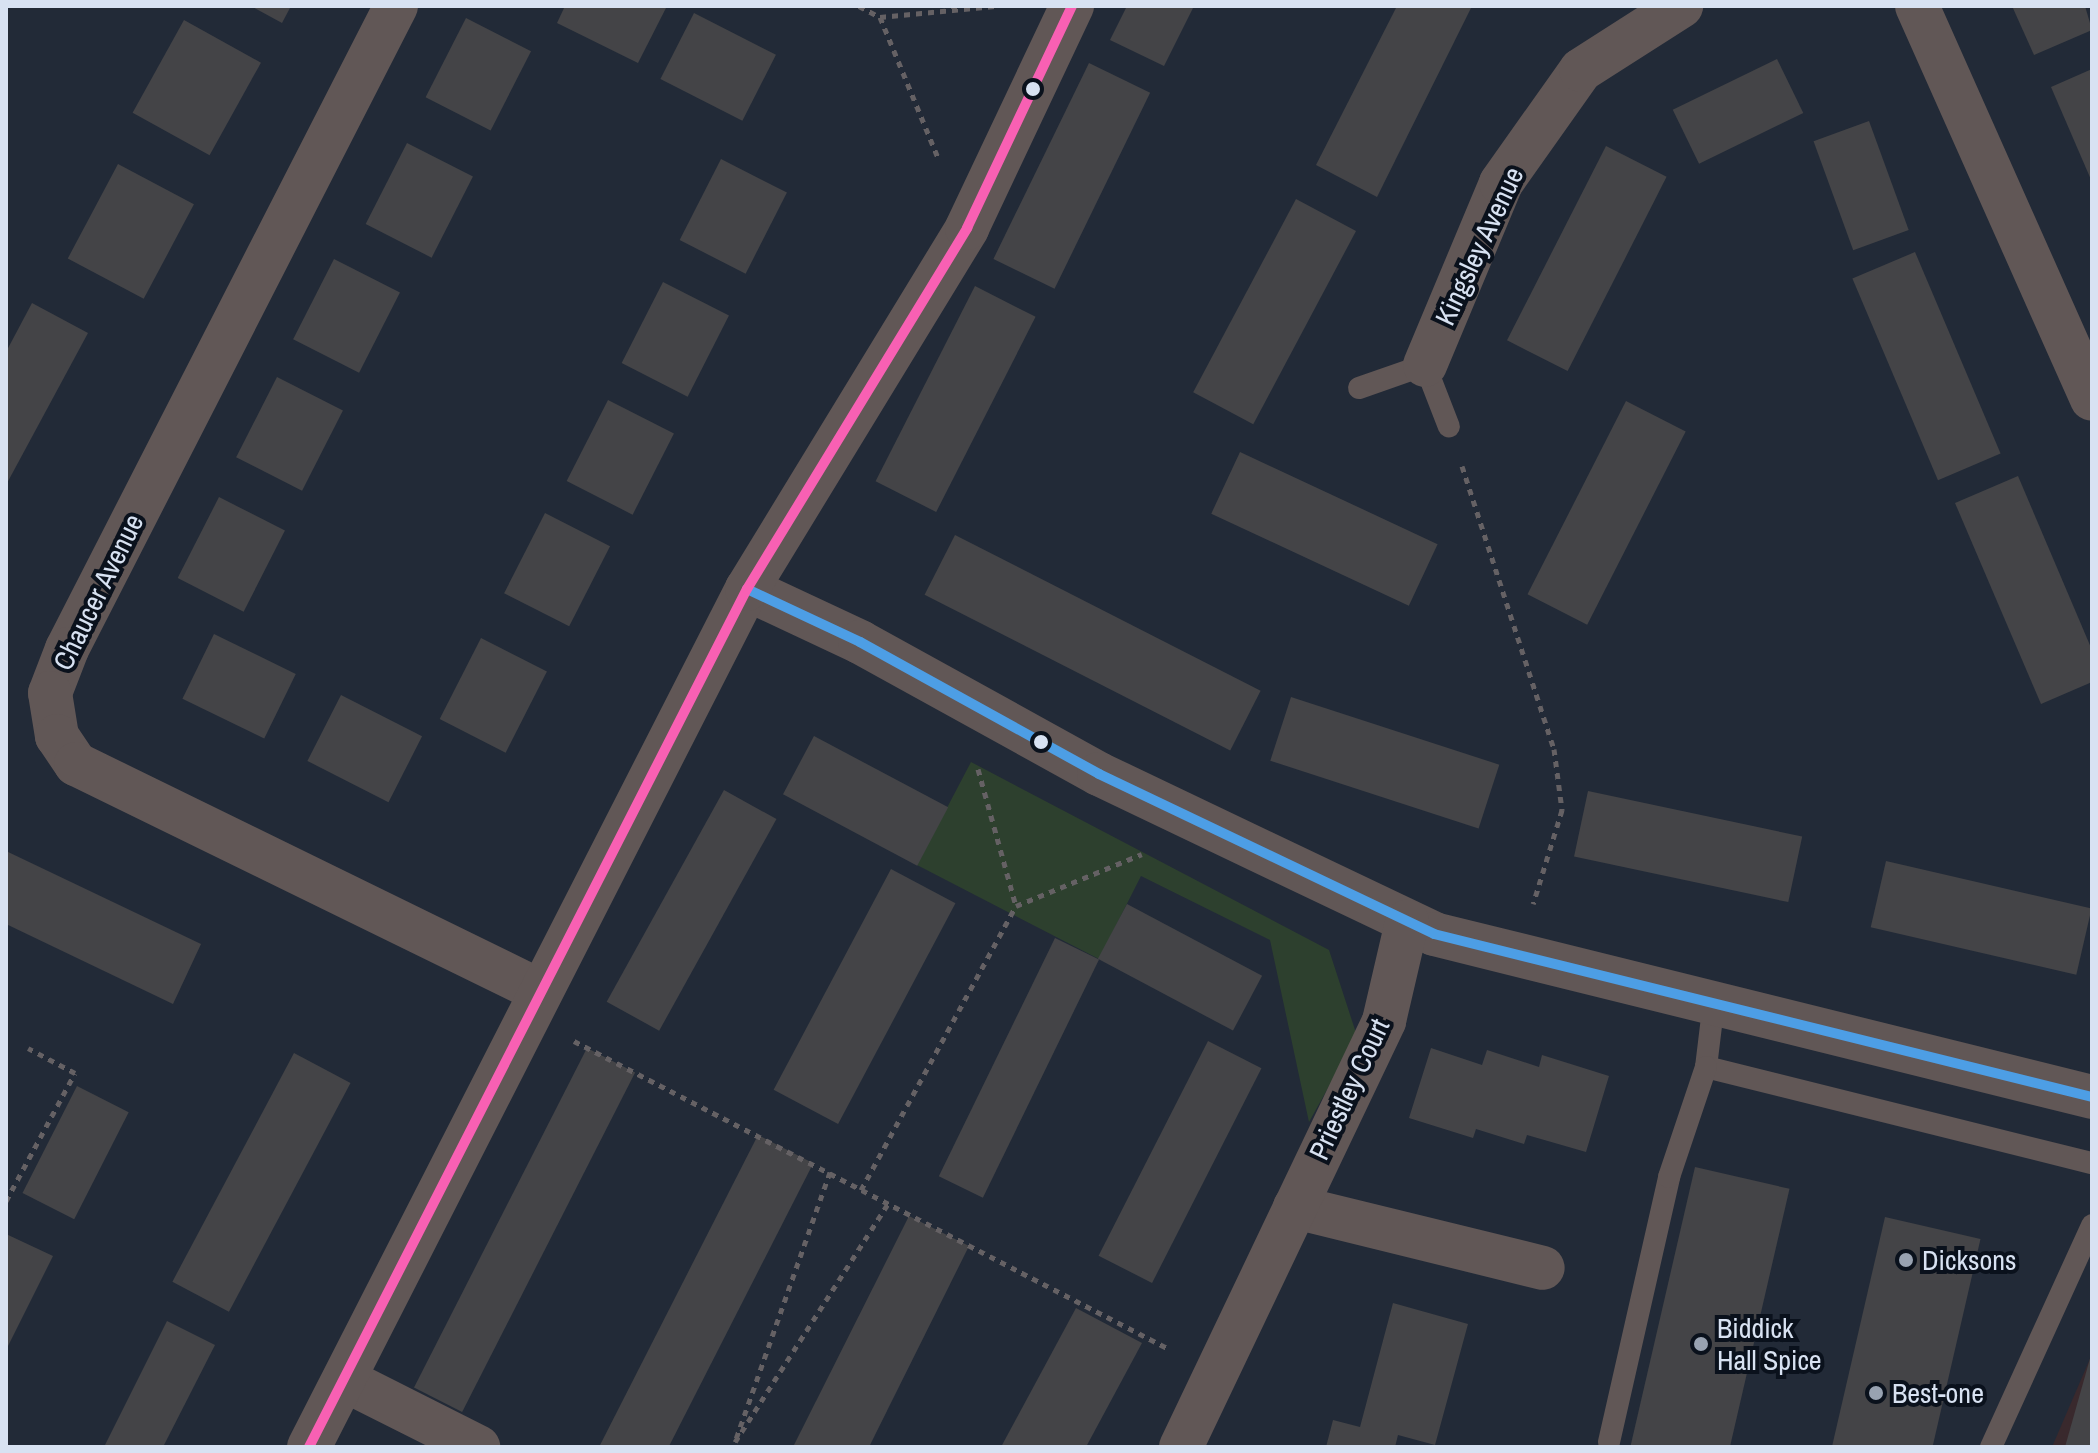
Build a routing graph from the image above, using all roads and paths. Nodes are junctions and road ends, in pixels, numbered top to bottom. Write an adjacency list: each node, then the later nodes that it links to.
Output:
1 (396, 6): 20 (street, Chaucer Avenue)
2 (859, 6): 7 (path)
3 (994, 6): 7 (path)
4 (1072, 6): 8 (street)
5 (1681, 6): 9 (street, Kingsley Avenue)
6 (1917, 6): 11 (street)
7 (880, 17): 8 (path)
8 (967, 228): 13 (street)
9 (1425, 365): 10 (lane); 12 (lane)
10 (1359, 388)
11 (2092, 399)
12 (1449, 427): 18 (path)
13 (747, 589): 14 (street); 20 (street)
14 (957, 695): 15 (street); 16 (path)
15 (1208, 826): 16 (path); 17 (street)
16 (1016, 906): 26 (path)
17 (1407, 922): 18 (street); 29 (street, Priestley Court)
18 (1518, 955): 19 (street)
19 (1714, 1001): 22 (lane); 23 (street)
20 (533, 1004): 25 (path); 33 (street)
21 (28, 1048): 27 (path)
22 (1706, 1067): 24 (lane); 34 (lane)
23 (2092, 1097)
24 (2092, 1163)
25 (830, 1172): 26 (path); 35 (path)
26 (861, 1190): 28 (path)
27 (6, 1201)
28 (888, 1204): 32 (path); 35 (path)
29 (1295, 1207): 31 (street); 32 (street, Priestley Court)
30 (2092, 1225): 39 (lane)
31 (1543, 1268)
32 (1216, 1373): 38 (street, Priestley Court)
33 (347, 1381): 36 (street); 37 (street)
34 (1609, 1442)
35 (734, 1444)
36 (309, 1447)
37 (478, 1447)
38 (1181, 1447)
39 (1991, 1447)

